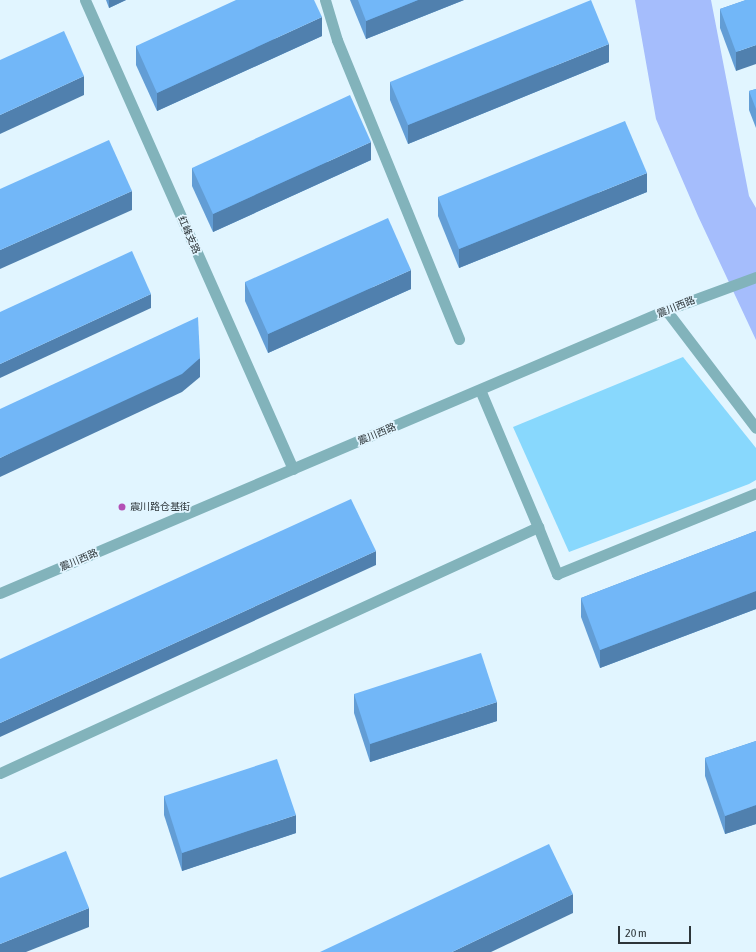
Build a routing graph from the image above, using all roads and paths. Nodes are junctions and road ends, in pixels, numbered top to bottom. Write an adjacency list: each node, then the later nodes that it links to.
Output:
1 (85, 0): 8 (street, 红峰支路)
2 (325, 0): 5 (street)
3 (756, 277): 4 (street, 震川西路)
4 (666, 310): 6 (street, 震川西路); 7 (street)
5 (459, 339)
6 (480, 390): 8 (street, 震川西路); 10 (street)
7 (756, 428)
8 (293, 470): 11 (street, 震川西路)
9 (756, 493): 10 (street)
10 (538, 527): 12 (street)
11 (0, 594)
12 (0, 773)

